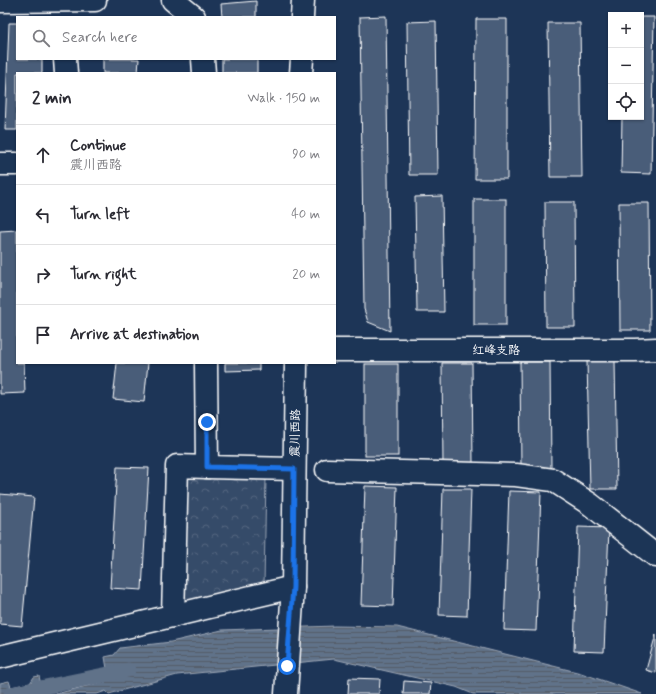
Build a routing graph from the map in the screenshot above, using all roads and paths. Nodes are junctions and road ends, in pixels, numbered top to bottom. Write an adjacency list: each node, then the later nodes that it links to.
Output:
1 (95, 0): 4 (street)
2 (173, 0): 5 (street)
3 (303, 0): 6 (street)
4 (0, 1)
5 (193, 16)
6 (302, 16)
7 (65, 60): 10 (street)
8 (203, 60): 11 (street)
9 (302, 60): 12 (street)
10 (66, 72)
11 (204, 72)
12 (301, 72)
13 (0, 164): 14 (street)
14 (16, 164)
15 (656, 349): 16 (street, 红峰支路)
16 (336, 350)
17 (206, 364): 19 (street)
18 (296, 364): 20 (street, 震川西路)
19 (207, 467): 20 (street); 24 (street)
20 (294, 469): 23 (street, 震川西路)
21 (326, 470): 22 (street)
22 (656, 556)
23 (293, 587): 24 (street); 26 (street, 震川西路)
24 (173, 616): 25 (street)
25 (0, 657)
26 (286, 694)

